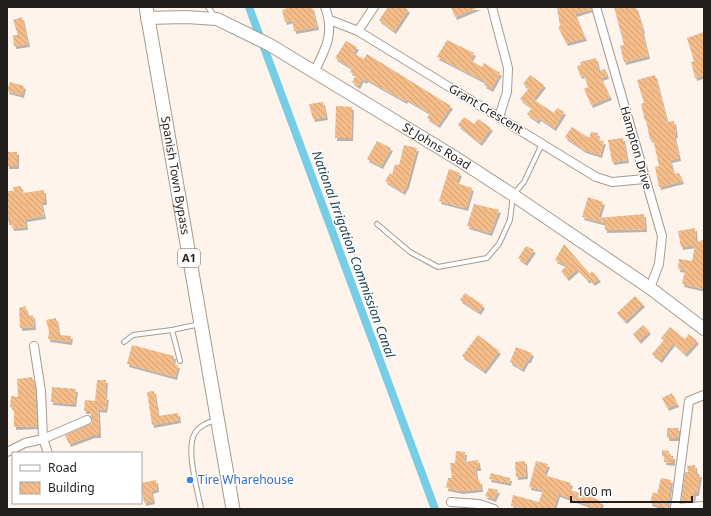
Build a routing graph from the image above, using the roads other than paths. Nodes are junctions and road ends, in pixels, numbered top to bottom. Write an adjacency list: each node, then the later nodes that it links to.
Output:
1 (208, 7): 7 (lane)
2 (325, 7): 8 (street)
3 (374, 7): 9 (street)
4 (492, 7): 11 (street)
5 (596, 7): 13 (street, Hampton Drive)
6 (147, 12): 7 (street, St Johns Road); 17 (main road, Spanish Town Bypass / A1)
7 (217, 18): 10 (street, St Johns Road)
8 (330, 20): 9 (street, Grant Crescent); 10 (street)
9 (358, 31): 11 (street, Grant Crescent)
10 (314, 72): 14 (street, St Johns Road)
11 (499, 117): 12 (street, Grant Crescent)
12 (542, 144): 13 (street, Grant Crescent); 14 (lane)
13 (646, 179): 16 (street, Hampton Drive)
14 (513, 195): 15 (lane); 16 (street, St Johns Road)
15 (377, 224)
16 (650, 288): 18 (street, St Johns Road)
17 (201, 324): 19 (lane); 24 (main road, Spanish Town Bypass / A1)
18 (704, 328)
19 (172, 330): 20 (lane); 22 (lane)
20 (124, 342)
21 (34, 346): 26 (street)
22 (180, 361)
23 (704, 395): 31 (street)
24 (217, 419): 32 (lane); 33 (main road, Spanish Town Bypass / A1)
25 (87, 420): 26 (street)
26 (43, 439): 27 (street); 28 (street)
27 (7, 452)
28 (48, 452)
29 (451, 502): 34 (street)
30 (704, 506): 31 (street)
31 (675, 508)
32 (202, 509)
33 (233, 509)
34 (494, 509)

